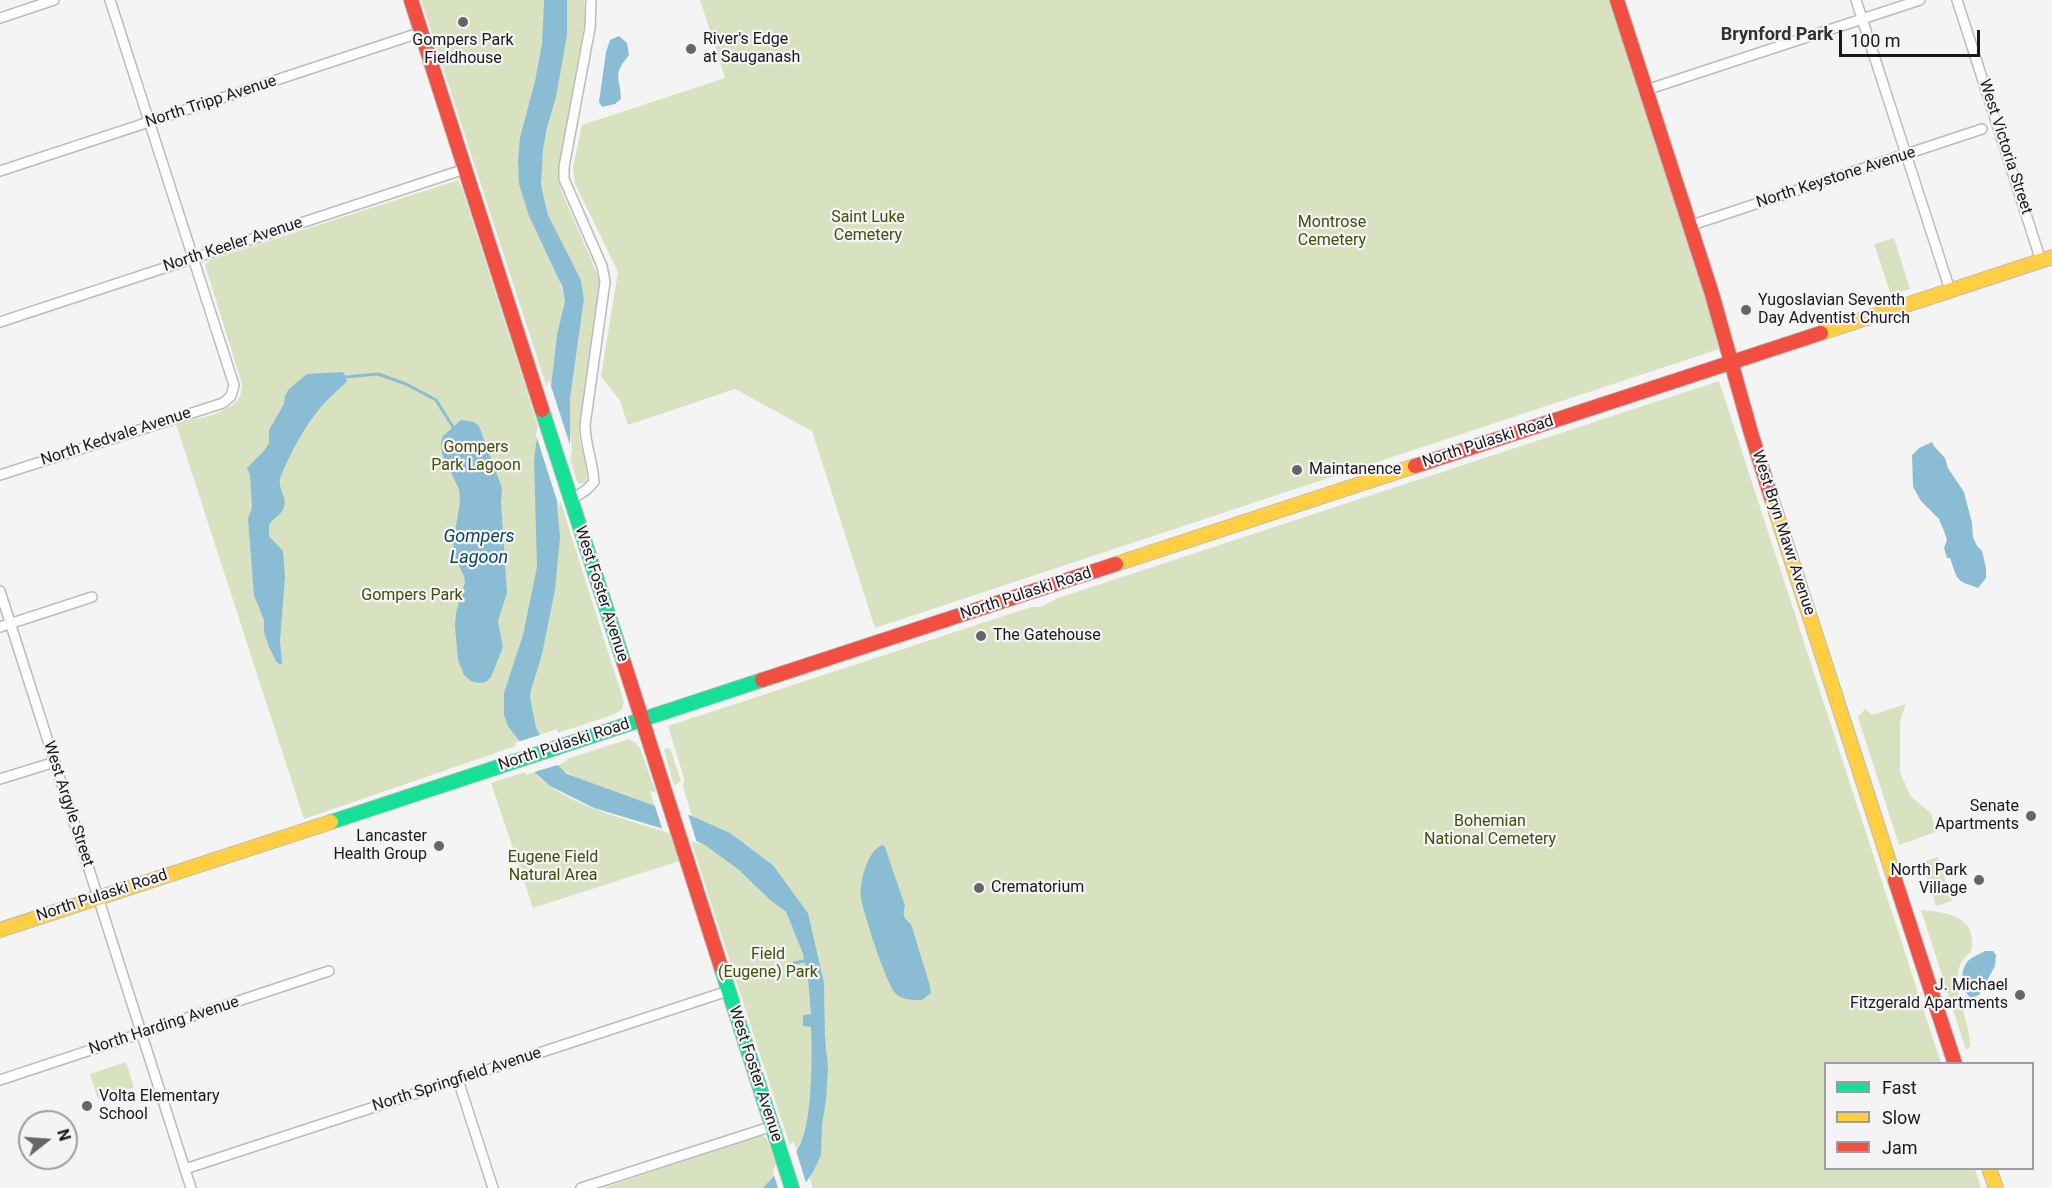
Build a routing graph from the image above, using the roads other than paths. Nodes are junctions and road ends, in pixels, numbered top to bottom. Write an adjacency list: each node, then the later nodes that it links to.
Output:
1 (54, 0): 9 (street)
2 (110, 0): 13 (street)
3 (411, 0): 11 (main road, West Foster Avenue)
4 (591, 0): 25 (street)
5 (1617, 0): 12 (main road, West Bryn Mawr Avenue)
6 (1856, 0): 10 (street)
7 (1920, 0): 10 (street)
8 (1957, 0): 20 (street, West Victoria Street)
9 (0, 18)
10 (1862, 19): 12 (street); 15 (street)
11 (422, 32): 13 (street, North Tripp Avenue); 16 (main road, West Foster Avenue)
12 (1646, 90): 18 (main road, West Bryn Mawr Avenue)
13 (149, 122): 17 (street, North Tripp Avenue); 19 (street)
14 (1982, 129): 15 (street, North Keystone Avenue)
15 (1906, 154): 18 (street, North Keystone Avenue); 21 (street)
16 (465, 169): 19 (street, North Keeler Avenue); 25 (main road, West Foster Avenue)
17 (0, 171)
18 (1689, 226): 23 (main road, West Bryn Mawr Avenue)
19 (194, 258): 22 (street, North Keeler Avenue); 24 (street, North Kedvale Avenue)
20 (2047, 259): 21 (main road, North Pulaski Road)
21 (1950, 290): 23 (main road, North Pulaski Road)
22 (0, 322)
23 (1731, 362): 30 (main road, North Pulaski Road); 38 (main road, West Bryn Mawr Avenue)
24 (0, 474)
25 (571, 500): 30 (main road, West Foster Avenue)
26 (0, 591): 28 (street, West Argyle Street)
27 (92, 597): 28 (street)
28 (11, 623): 29 (street); 31 (street, West Argyle Street)
29 (0, 627)
30 (641, 720): 33 (main road, North Pulaski Road); 36 (main road, West Foster Avenue)
31 (55, 762): 32 (street); 33 (street, West Argyle Street)
32 (0, 779)
33 (98, 897): 34 (main road, North Pulaski Road); 37 (street, West Argyle Street)
34 (0, 930)
35 (329, 971): 37 (street, North Harding Avenue)
36 (728, 991): 40 (street, North Springfield Avenue); 41 (main road, West Foster Avenue)
37 (142, 1034): 39 (street, North Harding Avenue); 42 (street, West Argyle Street)
38 (1954, 1062)
39 (0, 1080)
40 (458, 1080): 42 (street, North Springfield Avenue); 45 (street)
41 (772, 1126): 46 (street); 47 (main road, West Foster Avenue)
42 (185, 1169): 44 (street, West Argyle Street)
43 (1990, 1170): 48 (main road)
44 (191, 1188)
45 (493, 1188)
46 (581, 1188)
47 (792, 1188)
48 (1996, 1188)

